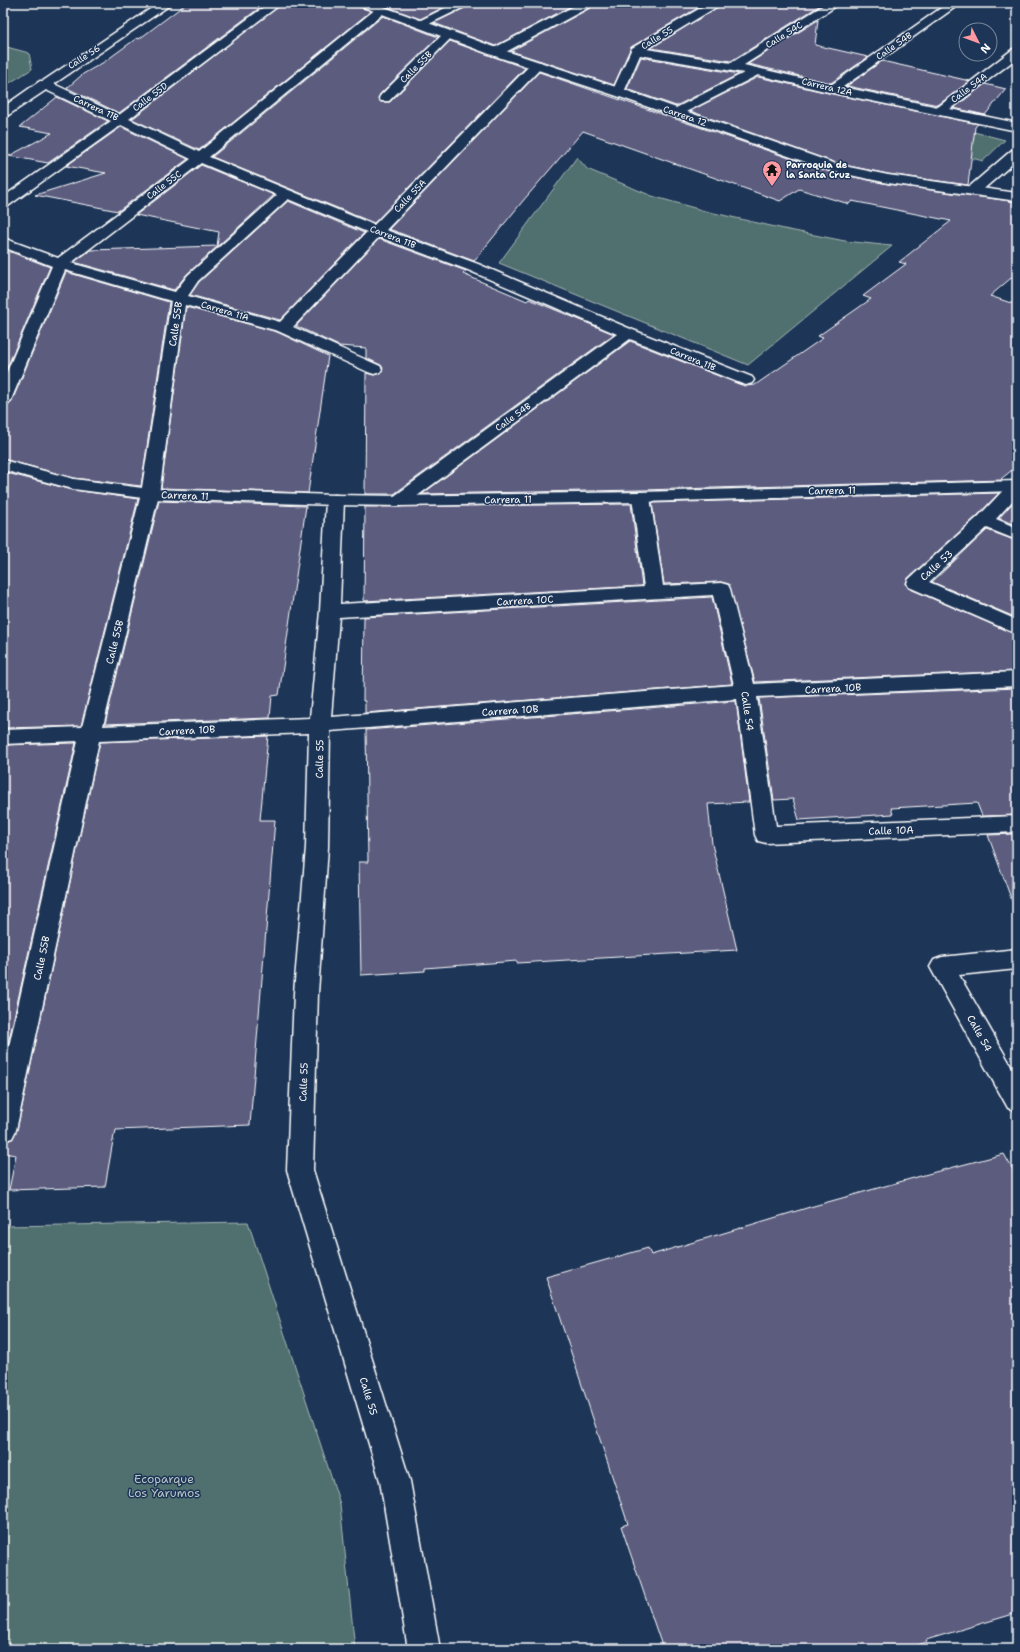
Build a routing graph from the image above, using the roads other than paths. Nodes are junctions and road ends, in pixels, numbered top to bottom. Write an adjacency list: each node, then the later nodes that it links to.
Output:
1 (166, 3): 18 (street, Calle 56)
2 (276, 3): 25 (street, Calle 55D)
3 (362, 3): 9 (street, Carrera 12)
4 (464, 3): 10 (street)
5 (589, 3): 13 (street)
6 (717, 3): 12 (street, Calle 55)
7 (835, 3): 16 (street, Calle 54C)
8 (955, 3): 19 (street, Calle 54B)
9 (381, 10): 10 (street, Carrera 12); 28 (street, Calle 55C)
10 (421, 24): 11 (street, Carrera 12)
11 (448, 35): 13 (street, Carrera 12); 21 (street, Calle 55B)
12 (636, 51): 16 (street, Carrera 12A); 20 (street, Calle 55)
13 (496, 52): 15 (street, Carrera 12)
14 (1017, 52): 22 (street, Calle 54A)
15 (538, 64): 20 (street, Carrera 12); 33 (street, Calle 55A)
16 (733, 66): 17 (street, Carrera 12A)
17 (756, 71): 19 (street, Carrera 12A); 24 (street)
18 (44, 84): 23 (street, Calle 56); 25 (street, Carrera 11B)
19 (833, 89): 22 (street, Carrera 12A)
20 (618, 92): 24 (street, Carrera 12)
21 (385, 98)
22 (940, 111): 26 (street, Carrera 12A)
23 (3, 113)
24 (676, 113): 29 (street, Carrera 12)
25 (120, 120): 28 (street, Carrera 11B); 32 (street, Calle 55D)
26 (1017, 127)
27 (1017, 153): 29 (street)
28 (200, 158): 30 (street, Carrera 11B); 35 (street, Calle 55C)
29 (974, 190): 31 (street, Carrera 12)
30 (286, 194): 33 (street, Carrera 11B); 36 (street, Calle 55B)
31 (1017, 197)
32 (3, 203)
33 (376, 231): 37 (street, Calle 55A); 38 (street, Carrera 11B)
34 (3, 242): 35 (street, Carrera 11A)
35 (60, 264): 36 (street, Carrera 11A); 41 (street)
36 (178, 297): 37 (street, Carrera 11A); 44 (street, Calle 55B)
37 (282, 328): 39 (street, Carrera 11A)
38 (628, 333): 40 (street, Carrera 11B); 47 (street, Calle 54B)
39 (374, 369)
40 (746, 380)
41 (3, 400)
42 (3, 466): 44 (street, Carrera 11)
43 (1017, 486): 45 (street, Carrera 11); 48 (street, Calle 53)
44 (150, 494): 46 (street, Carrera 11); 57 (street, Calle 55B)
45 (641, 497): 47 (street, Carrera 11); 51 (street)
46 (335, 500): 47 (street, Carrera 11); 52 (street, Calle 55)
47 (399, 501)
48 (984, 521): 49 (street); 53 (street, Calle 53)
49 (1017, 534)
50 (721, 589): 51 (street, Carrera 10C); 55 (street, Calle 54)
51 (654, 593): 52 (street, Carrera 10C)
52 (330, 611): 56 (street, Calle 55)
53 (1017, 628)
54 (1017, 680): 55 (street, Carrera 10B)
55 (746, 692): 56 (street, Carrera 10B); 60 (street, Calle 54)
56 (320, 725): 57 (street, Carrera 10B); 64 (street, Calle 55)
57 (90, 735): 58 (street, Carrera 10B); 63 (street, Calle 55B)
58 (3, 737)
59 (1017, 824): 60 (street, Calle 10A)
60 (766, 835)
61 (1017, 959): 62 (street, Calle 54)
62 (1017, 1100)
63 (3, 1130)
64 (424, 1649)

